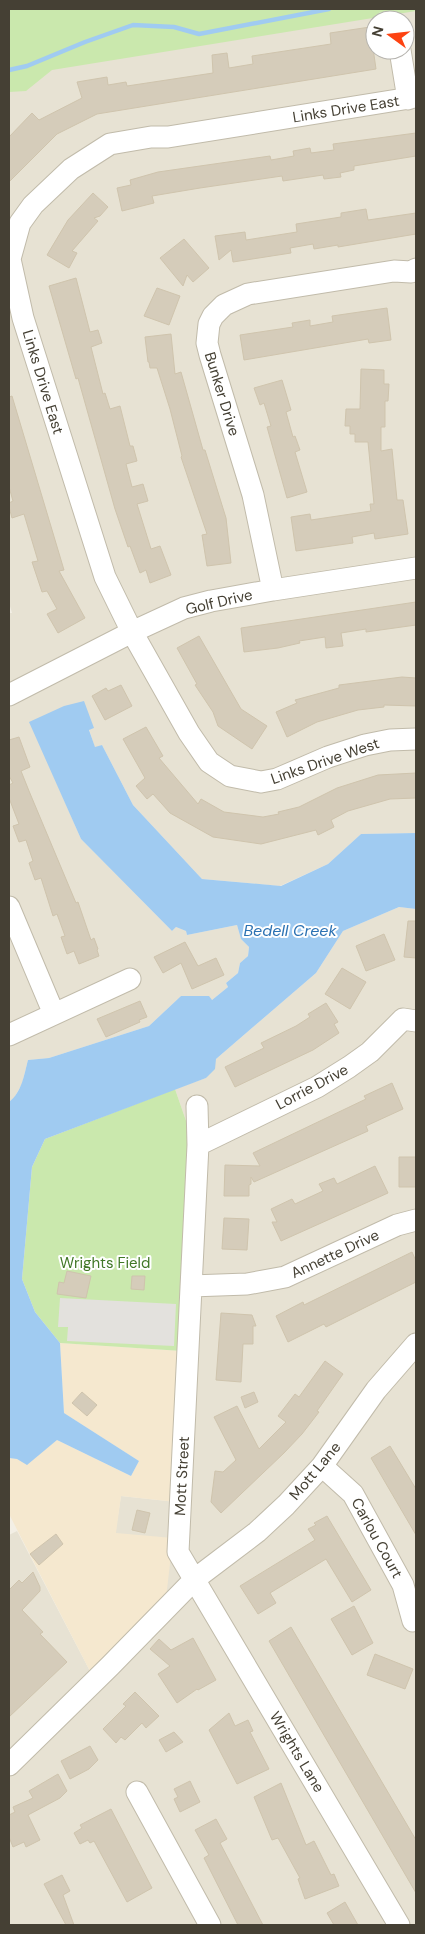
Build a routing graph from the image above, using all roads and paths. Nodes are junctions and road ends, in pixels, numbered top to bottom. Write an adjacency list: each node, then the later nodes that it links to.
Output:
1 (402, 60): 2 (street)
2 (412, 98): 4 (street, Links Drive East)
3 (416, 269): 6 (street, Bunker Drive)
4 (16, 320): 7 (street, Links Drive East)
5 (416, 568): 6 (street, Golf Drive)
6 (272, 590): 7 (street, Golf Drive)
7 (132, 632): 8 (street, Golf Drive); 9 (street, Links Drive West)
8 (9, 695)
9 (416, 738)
10 (9, 907): 12 (street)
11 (130, 979): 12 (street)
12 (54, 1014): 14 (street)
13 (416, 1021): 16 (street, Lorrie Drive)
14 (9, 1035)
15 (197, 1106): 16 (street, Mott Street)
16 (198, 1145): 18 (street, Mott Street)
17 (416, 1220): 18 (street, Annette Drive)
18 (191, 1286): 21 (street, Mott Street)
19 (416, 1344): 20 (street, Mott Lane)
20 (322, 1466): 21 (street, Mott Lane); 22 (street, Carlou Court)
21 (195, 1579): 23 (street); 26 (street, Wrights Lane)
22 (413, 1621)
23 (10, 1760)
24 (137, 1792): 25 (street)
25 (210, 1925)
26 (399, 1925)

